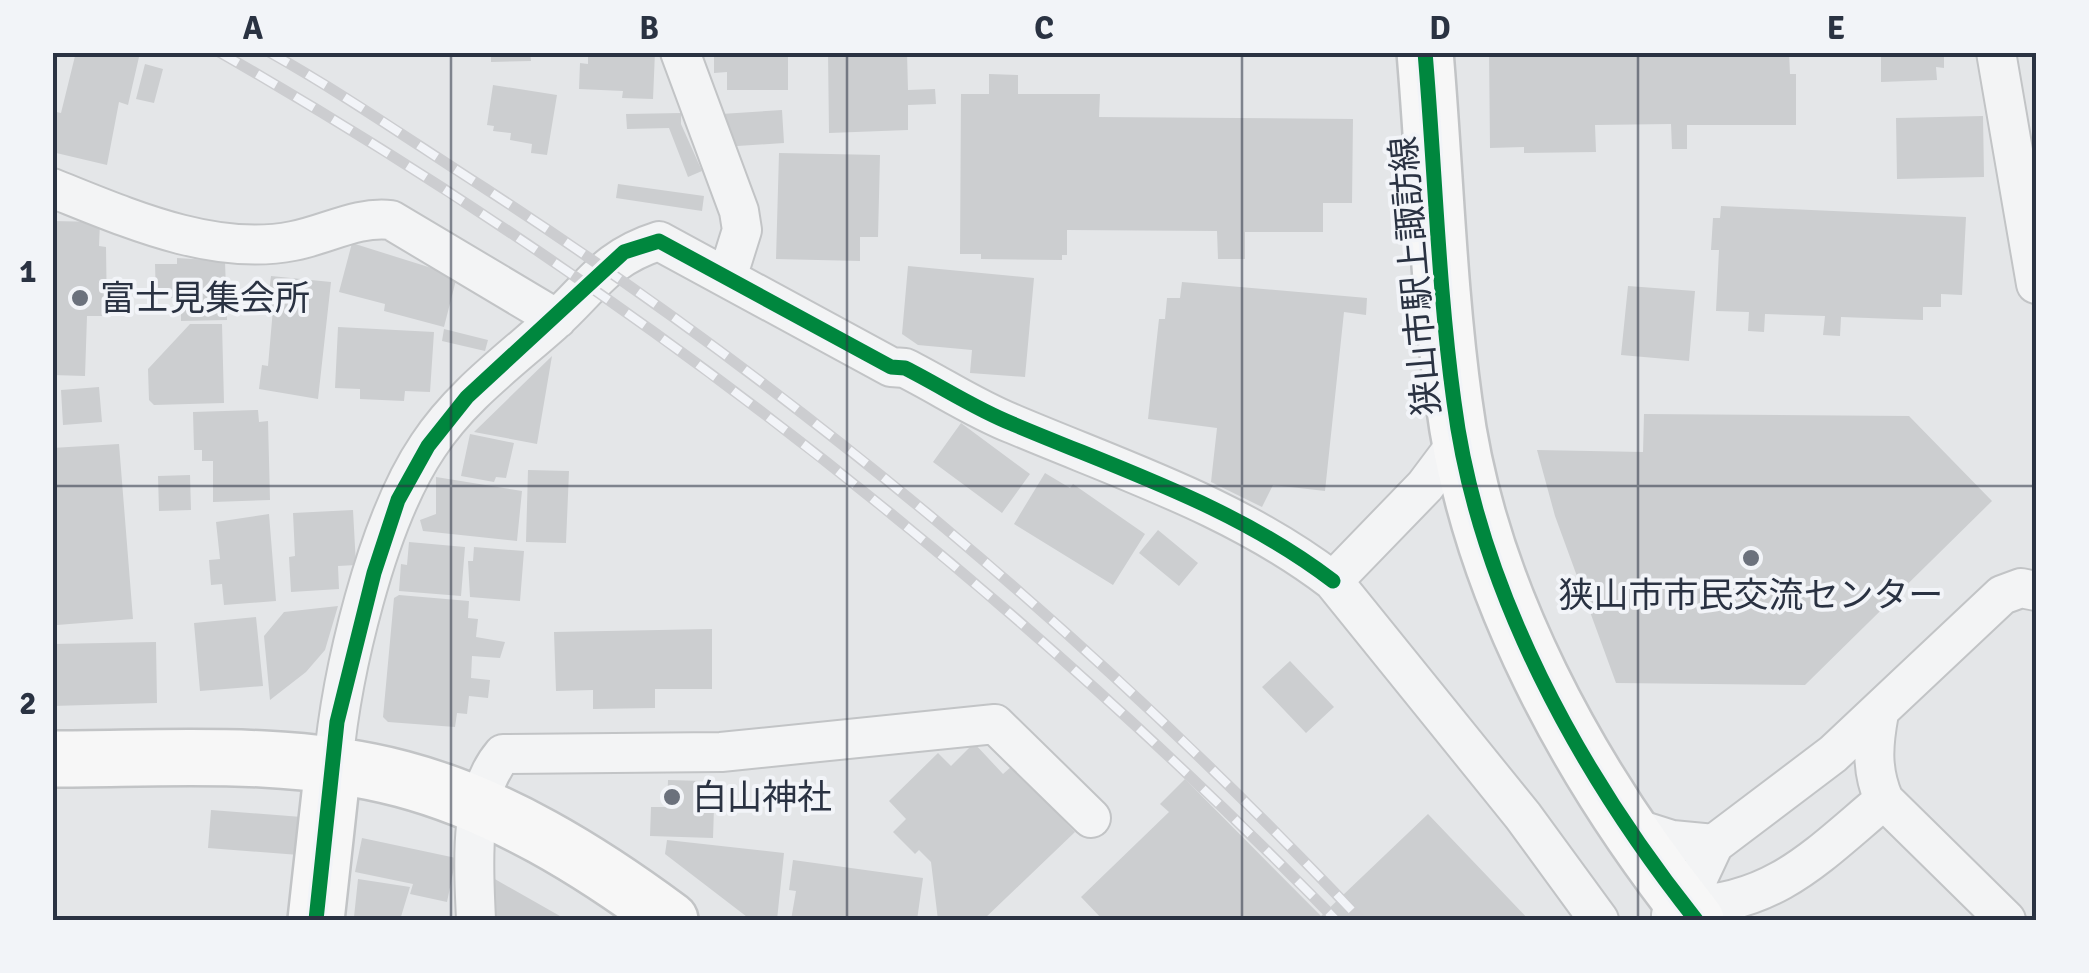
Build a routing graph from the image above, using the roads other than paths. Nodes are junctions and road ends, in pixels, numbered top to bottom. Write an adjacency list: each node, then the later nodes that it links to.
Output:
1 (680, 52): 6 (street)
2 (1425, 52): 9 (street, 狭山市駅上諏訪線)
3 (1996, 52): 4 (street)
4 (2024, 135): 7 (street)
5 (52, 188): 8 (street)
6 (728, 278): 8 (street); 10 (street)
7 (2036, 284)
8 (556, 319): 14 (street)
9 (1461, 438): 10 (street); 18 (street, 狭山市駅上諏訪線)
10 (1333, 581): 25 (street)
11 (2036, 591): 12 (street)
12 (1878, 713): 15 (street); 19 (street)
13 (52, 759): 14 (street)
14 (333, 766): 16 (street); 22 (street)
15 (1884, 800): 20 (street); 26 (street)
16 (480, 807): 17 (street); 23 (street); 24 (street)
17 (1092, 818)
18 (1625, 822): 19 (street); 21 (street, 狭山市駅上諏訪線)
19 (1714, 844): 21 (street)
20 (1772, 904): 21 (street)
21 (1682, 916)
22 (316, 920)
23 (476, 920)
24 (670, 920)
25 (1599, 920)
26 (2006, 920)

